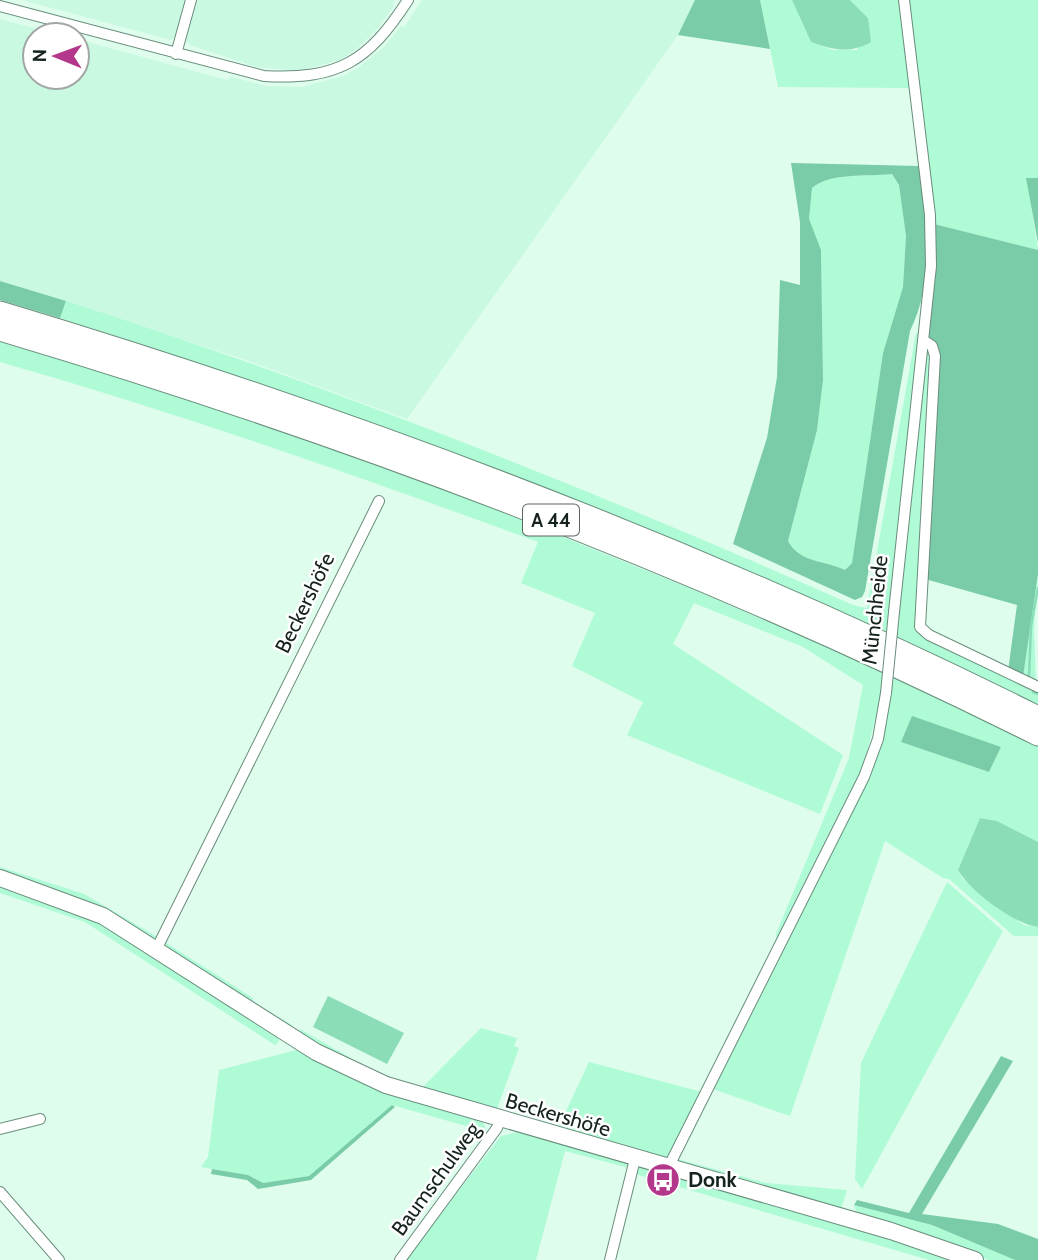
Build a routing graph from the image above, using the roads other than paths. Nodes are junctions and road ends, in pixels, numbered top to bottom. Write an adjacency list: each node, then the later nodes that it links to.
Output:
1 (191, 0): 5 (street)
2 (408, 0): 5 (street)
3 (904, 0): 8 (street, Münchheide)
4 (0, 6): 5 (street)
5 (176, 54)
6 (0, 312): 11 (highway, A 44)
7 (0, 330): 12 (highway, A 44)
8 (923, 341): 10 (street); 19 (street, Münchheide, bridge)
9 (379, 501): 14 (street, Beckershöfe)
10 (1038, 687)
11 (1038, 716)
12 (1038, 735)
13 (0, 878): 14 (street, Beckershöfe)
14 (156, 950): 16 (street, Beckershöfe)
15 (40, 1119): 17 (street)
16 (500, 1120): 18 (street, Beckershöfe); 22 (street, Baumschulweg)
17 (0, 1129)
18 (635, 1159): 19 (street, Beckershöfe); 23 (street)
19 (666, 1172): 24 (street, Beckershöfe)
20 (0, 1192): 21 (street)
21 (59, 1260)
22 (400, 1260)
23 (610, 1260)
24 (975, 1260)

